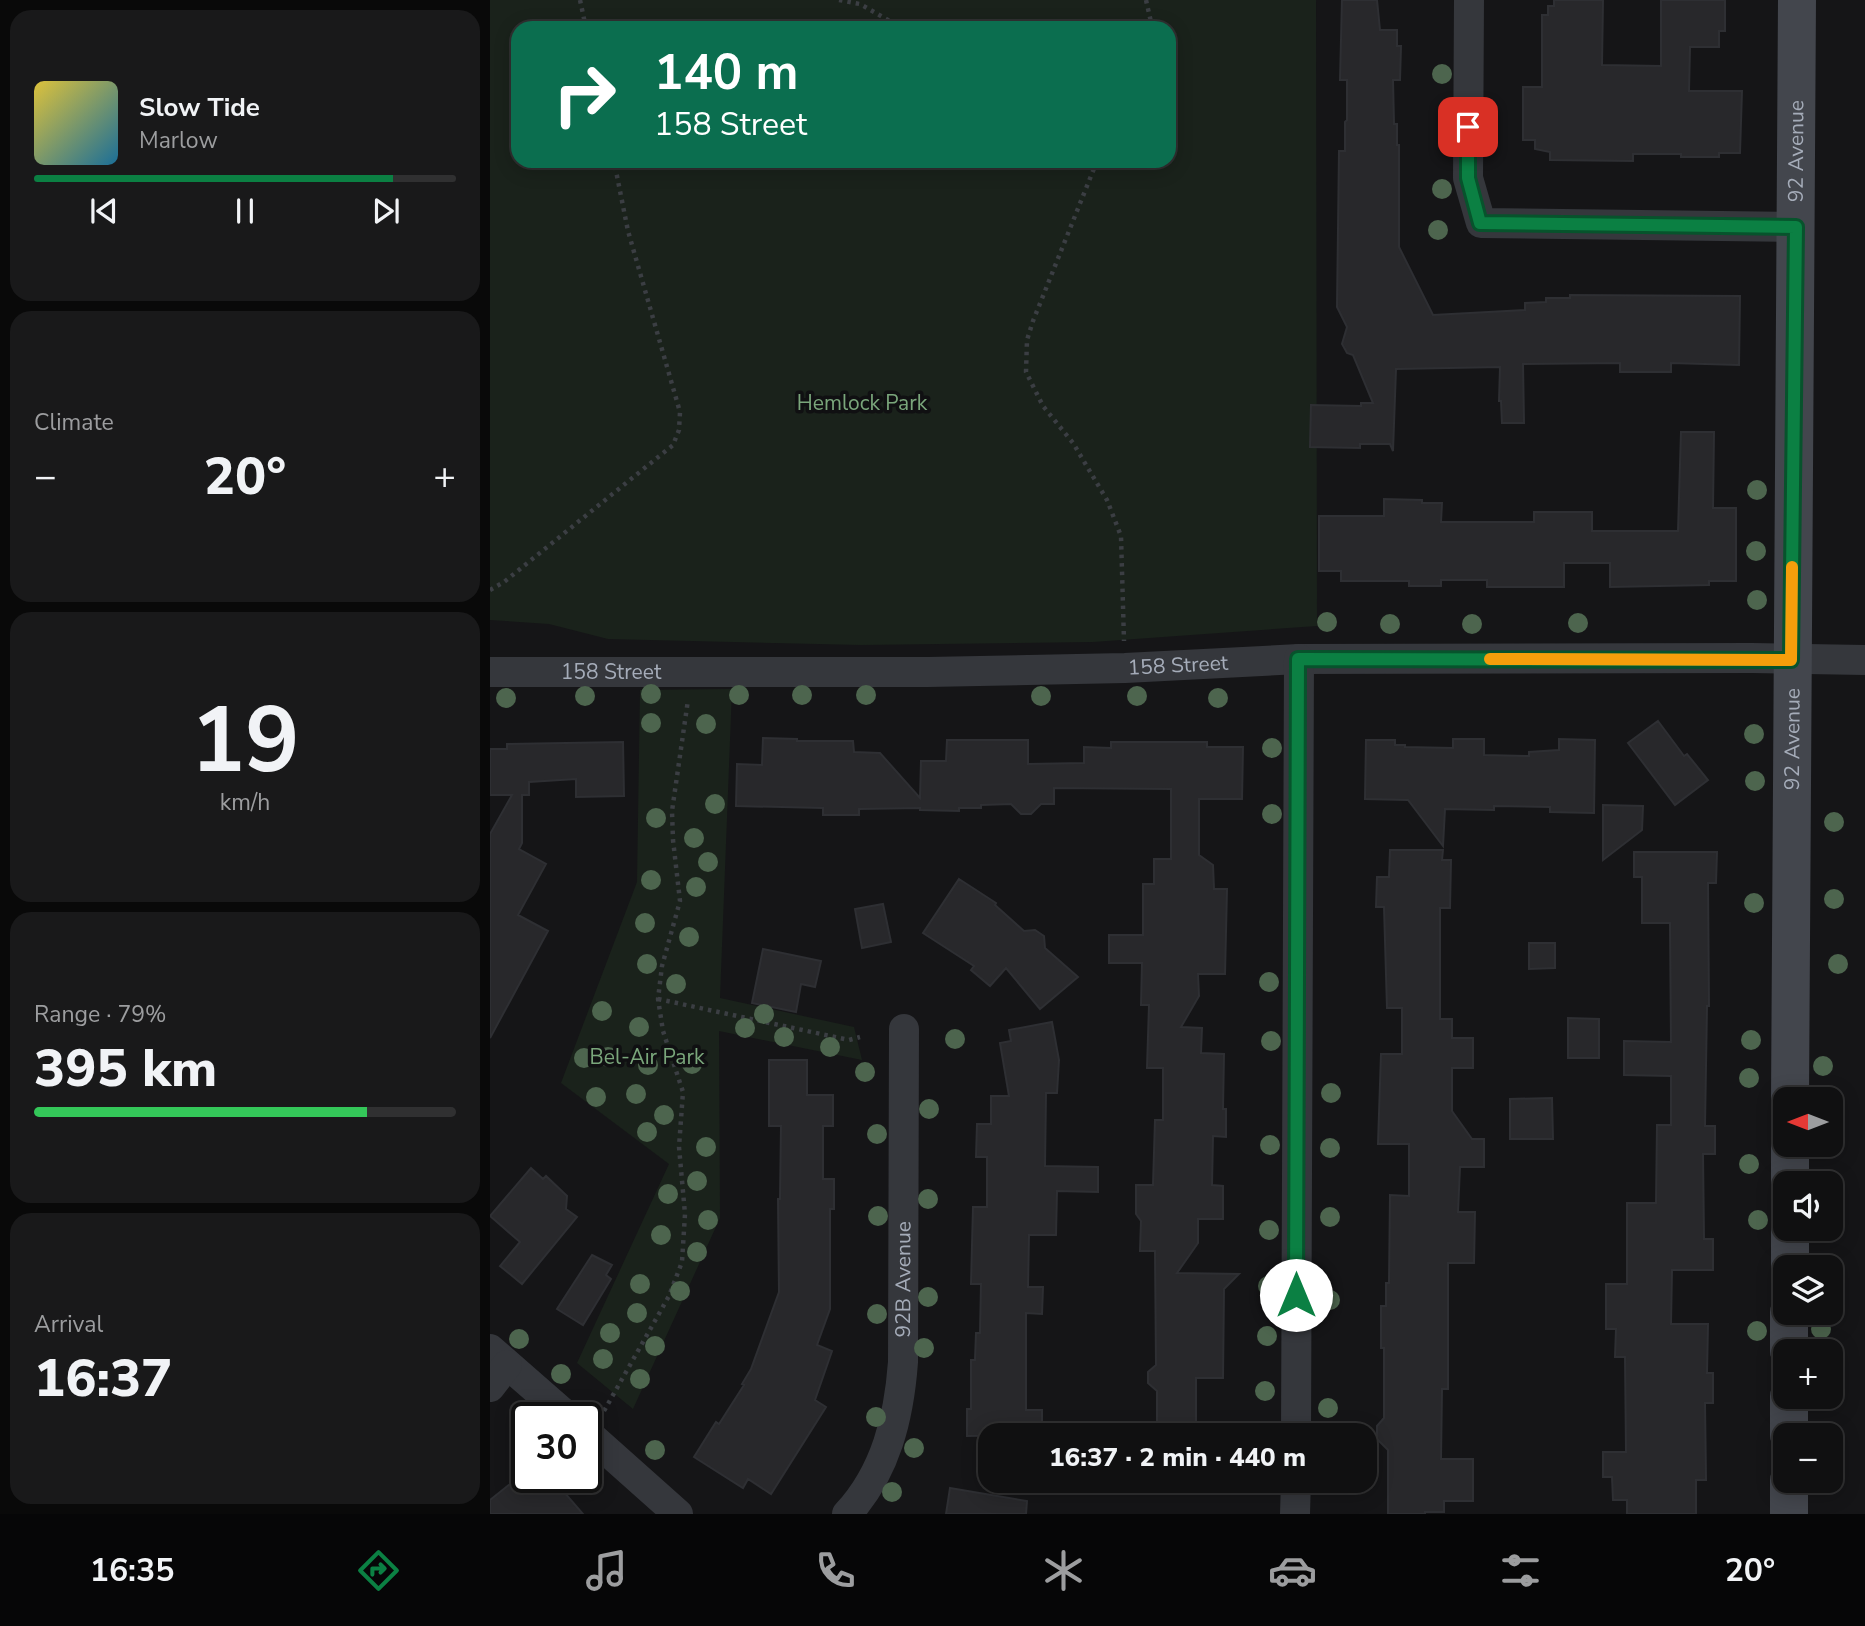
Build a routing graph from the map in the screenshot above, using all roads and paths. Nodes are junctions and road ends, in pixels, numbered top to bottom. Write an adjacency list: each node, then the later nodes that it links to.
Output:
1 (580, 0): 6 (path)
2 (839, 0): 7 (path)
3 (1146, 0): 8 (path)
4 (1469, 0): 11 (street)
5 (1797, 0): 11 (street, 92 Avenue)
6 (584, 21)
7 (890, 21)
8 (1151, 21)
9 (615, 168): 12 (path)
10 (1094, 168): 13 (path)
11 (1796, 227): 15 (street, 92 Avenue)
12 (490, 590)
13 (1124, 646)
14 (1298, 659): 15 (street, 158 Street); 17 (street, 158 Street); 26 (street)
15 (1791, 660): 16 (street, 158 Street); 22 (street, 92 Avenue)
16 (1865, 660)
17 (490, 671)
18 (689, 697): 19 (path)
19 (658, 999): 21 (path); 25 (path)
20 (904, 1029): 31 (street, 92B Avenue)
21 (860, 1037)
22 (1790, 1087)
23 (496, 1367): 24 (street)
24 (546, 1402)
25 (602, 1410)
26 (1296, 1423)
27 (602, 1434): 30 (street)
28 (1296, 1493): 32 (street)
29 (1789, 1493): 33 (street)
30 (678, 1514)
31 (847, 1514)
32 (1296, 1514)
33 (1788, 1514)

